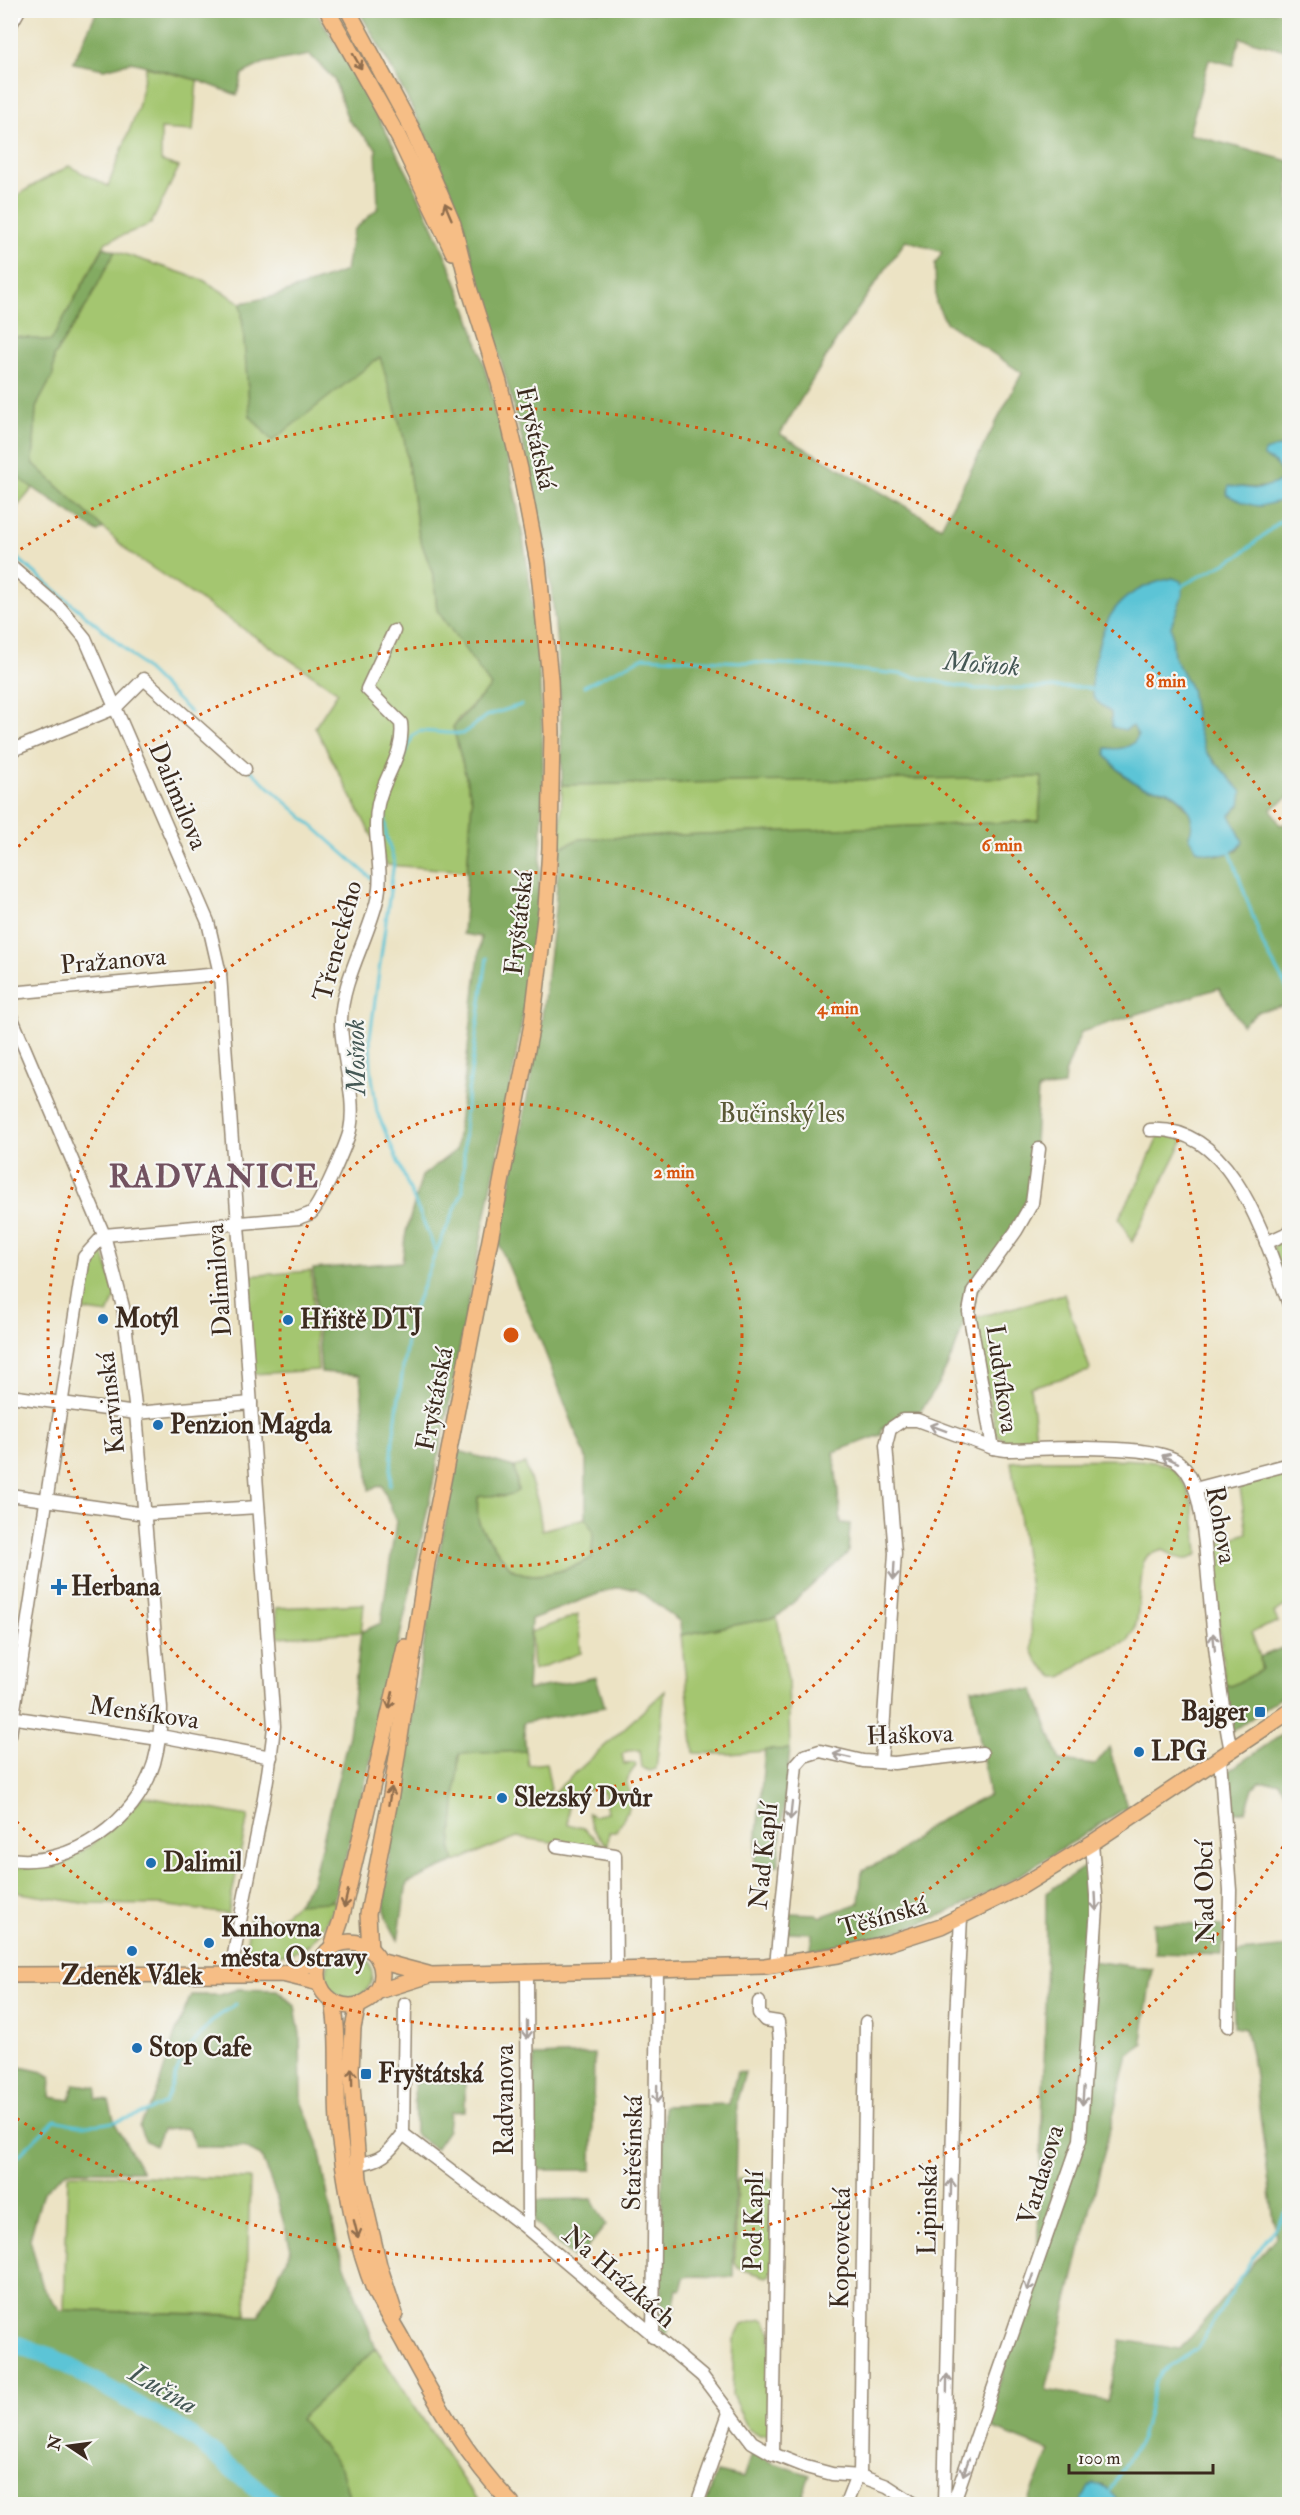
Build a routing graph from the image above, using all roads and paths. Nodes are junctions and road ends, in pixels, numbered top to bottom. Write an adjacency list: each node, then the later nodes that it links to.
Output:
1 (20, 10): 4 (street)
2 (327, 10): 5 (main road, Fryštátská, one-way to 5)
3 (348, 10): 5 (main road, Fryštátská, one-way to 3)
4 (10, 26)
5 (469, 288): 32 (main road, Fryštátská)
6 (10, 565): 8 (street, Dalimilova)
7 (394, 631): 16 (street, Třeneckého)
8 (115, 708): 9 (street); 10 (street); 11 (street, Dalimilova)
9 (10, 751)
10 (245, 770)
11 (220, 974): 12 (street, Pražanova); 16 (street, Dalimilova)
12 (10, 993)
13 (10, 1014): 18 (street, Karvinská)
14 (1150, 1130): 19 (street)
15 (1039, 1149): 25 (street, Ludvíkova)
16 (238, 1224): 18 (street, Třeneckého); 23 (street, Dalimilova)
17 (1290, 1232): 19 (street)
18 (104, 1235): 22 (street); 24 (street, Karvinská)
19 (1266, 1243): 20 (street)
20 (1290, 1306)
21 (10, 1395): 22 (street)
22 (62, 1403): 24 (street); 29 (street)
23 (251, 1403): 24 (street); 30 (street, Dalimilova)
24 (136, 1413): 31 (street, Karvinská)
25 (993, 1448): 27 (street, Rohova, one-way to 25); 41 (street, Ludvíkova, one-way to 41)
26 (1290, 1464): 27 (street)
27 (1195, 1489): 38 (street, Rohova, one-way to 27)
28 (10, 1495): 29 (street)
29 (48, 1501): 31 (street); 34 (street)
30 (258, 1507): 31 (street); 40 (street, Dalimilova)
31 (145, 1514): 36 (street, Karvinská)
32 (428, 1563): 46 (main road, Fryštátská, one-way to 46); 47 (main road, Fryštátská, one-way to 32)
33 (1290, 1711): 38 (main road, Těšínská)
34 (12, 1717): 35 (street); 36 (street, Menšíkova)
35 (10, 1735)
36 (160, 1737): 40 (street, Menšíkova); 44 (street, Karvinská)
37 (982, 1753): 41 (street, Haškova)
38 (1226, 1755): 42 (main road, Těšínská); 64 (street, Nad Obcí)
39 (804, 1756): 41 (street, Haškova, one-way to 39); 49 (street, Nad Kaplí, one-way to 49)
40 (271, 1757): 53 (street, Dalimilova)
41 (881, 1762)
42 (1092, 1843): 45 (main road, Těšínská); 78 (street, Vardasova, one-way to 78)
43 (557, 1846): 52 (street)
44 (10, 1859)
45 (961, 1917): 49 (main road, Těšínská); 77 (street, Lipinská, one-way to 45)
46 (331, 1949): 47 (main road); 48 (main road)
47 (374, 1956): 56 (main road, Těšínská); 58 (main road)
48 (321, 1961): 54 (main road); 57 (main road)
49 (776, 1965): 50 (main road, Těšínská)
50 (657, 1970): 52 (main road, Těšínská); 68 (street, Stařešinská, one-way to 68)
51 (527, 1971): 52 (main road, Těšínská); 56 (main road, Těšínská); 67 (street, Radvanova, one-way to 67)
52 (616, 1971)
53 (231, 1974): 54 (main road); 55 (main road)
54 (282, 1974): 57 (main road)
55 (10, 1975)
56 (430, 1975): 58 (main road, Těšínská)
57 (319, 1983): 59 (main road)
58 (376, 1992): 62 (main road)
59 (333, 2002): 62 (main road); 69 (main road, one-way to 69)
60 (759, 2002): 71 (street, Pod Kaplí)
61 (405, 2004): 65 (street)
62 (358, 2005): 66 (main road, one-way to 62)
63 (866, 2022): 72 (street, Kopcovecká)
64 (1228, 2025)
65 (403, 2134): 66 (street); 67 (street, Na Hrázkách)
66 (357, 2164): 69 (main road)
67 (528, 2228): 68 (street, Na Hrázkách)
68 (653, 2337): 70 (street, Na Hrázkách)
69 (404, 2343): 73 (main road)
70 (729, 2413): 71 (street, Na Hrázkách); 74 (street)
71 (773, 2454): 72 (street, Na Hrázkách)
72 (858, 2476): 75 (street, Kopcovecká); 76 (street, Na Hrázkách)
73 (512, 2505)
74 (697, 2505)
75 (846, 2505)
76 (915, 2505)
77 (944, 2505)
78 (953, 2505)

